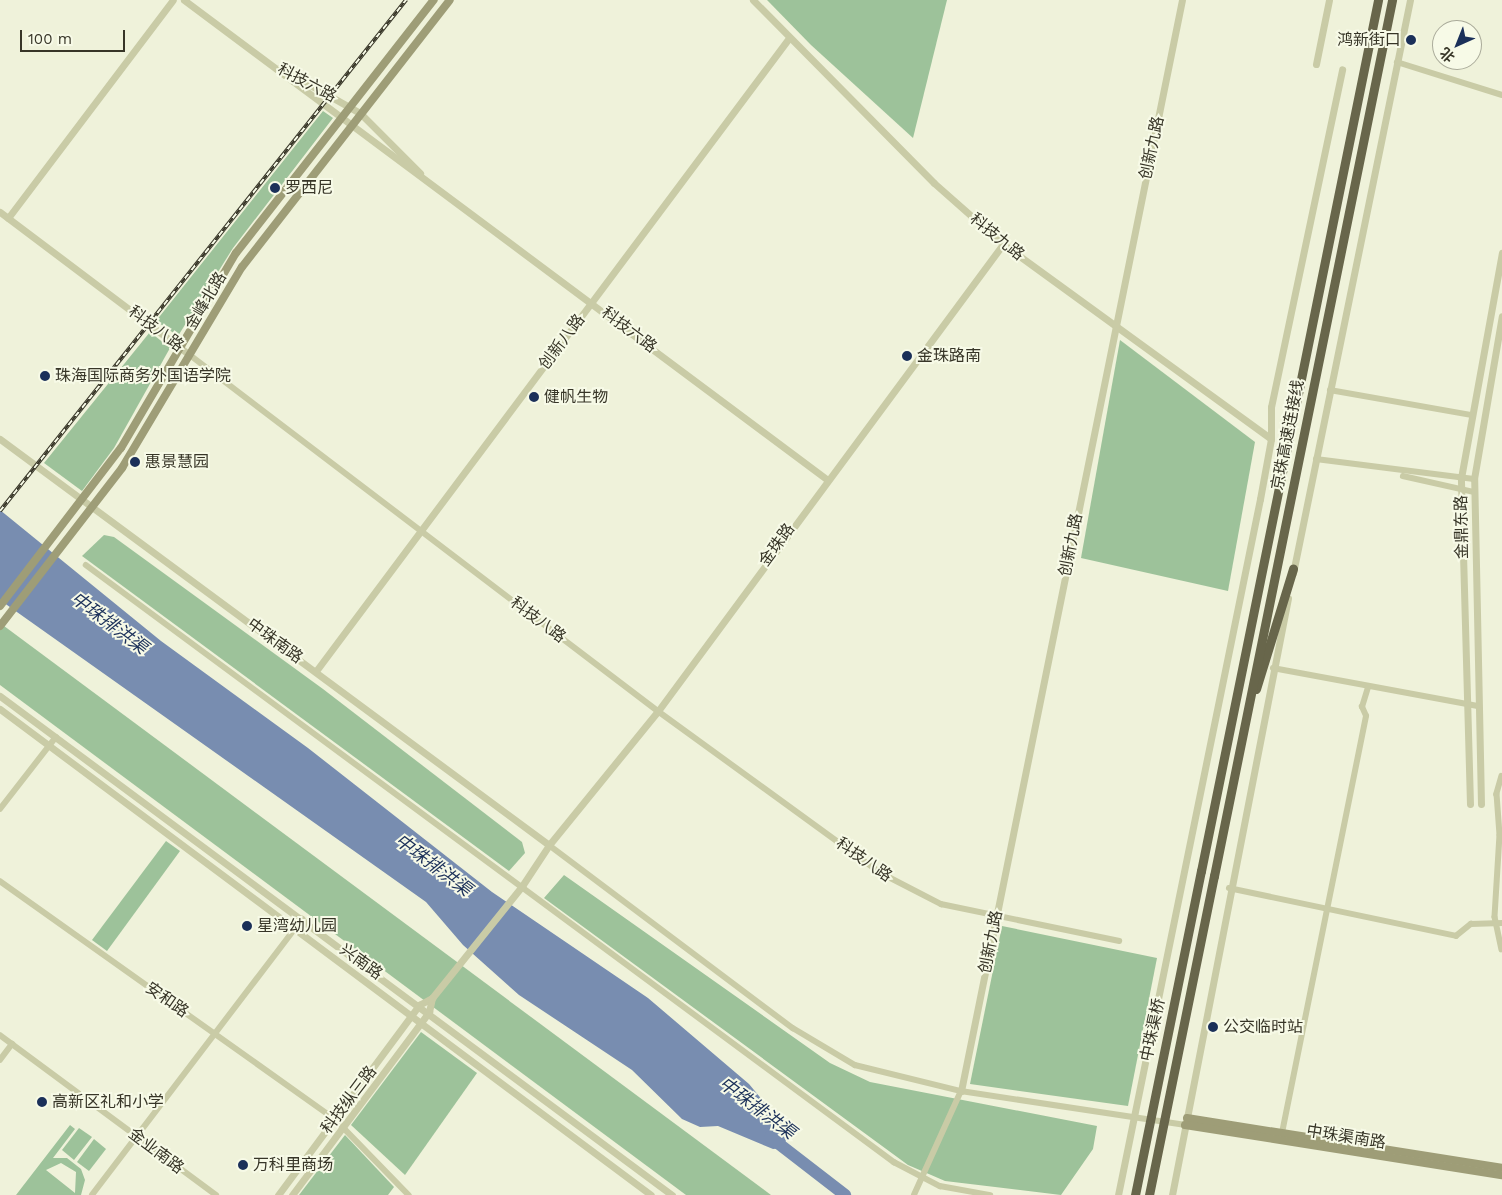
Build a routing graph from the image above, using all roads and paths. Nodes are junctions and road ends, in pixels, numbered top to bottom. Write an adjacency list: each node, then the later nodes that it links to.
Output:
1 (174, 0): 23 (street)
2 (184, 0): 13 (street, 科技六路)
3 (434, 0): 17 (main road, 金峰北路)
4 (450, 0): 18 (main road, 金峰北路)
5 (753, 0): 11 (street, 科技九路)
6 (1182, 0): 28 (street, 创新九路)
7 (1329, 0): 14 (street)
8 (1378, 0): 65 (highway, 京珠高速连接线)
9 (1392, 0): 53 (highway, 京珠高速连接线)
10 (1410, 0): 12 (street)
11 (789, 38): 24 (street, 科技九路); 26 (street, 创新八路)
12 (1397, 62): 16 (street); 31 (street)
13 (271, 64): 17 (street, 科技六路); 19 (street, 科技六路)
14 (1316, 64)
15 (1342, 69): 34 (street)
16 (1502, 94)
17 (350, 106): 18 (street, 科技六路); 19 (main road, 金峰北路)
18 (360, 113): 20 (main road, 金峰北路); 21 (street, 科技六路)
19 (341, 118): 20 (street, 科技六路); 29 (main road, 金峰北路)
20 (350, 125): 21 (street, 科技六路); 30 (main road, 金峰北路)
21 (431, 184): 26 (street, 科技六路)
22 (0, 212): 23 (street, 科技八路)
23 (8, 218): 29 (street, 科技八路)
24 (1003, 244): 28 (street, 科技九路); 37 (street, 金珠路)
25 (1502, 253): 32 (street, 金鼎东路)
26 (592, 302): 37 (street, 科技六路); 44 (street, 创新八路)
27 (1502, 316): 39 (street, 金鼎东路)
28 (1115, 325): 34 (street, 科技九路); 71 (street, 创新九路)
29 (179, 346): 30 (street, 科技八路); 42 (main road, 金峰北路)
30 (190, 354): 43 (main road, 金峰北路); 44 (street, 科技八路)
31 (1330, 390): 32 (street); 35 (street)
32 (1472, 415): 38 (street, 金鼎东路)
33 (0, 438): 42 (street, 中珠南路)
34 (1271, 439): 87 (street)
35 (1316, 459): 36 (street); 46 (street)
36 (1389, 471): 38 (street); 40 (street)
37 (825, 478): 57 (street, 金珠路)
38 (1461, 478): 39 (street); 40 (street, 金鼎东路)
39 (1474, 479): 41 (street, 金鼎东路)
40 (1462, 491): 41 (street); 54 (street, 金鼎东路)
41 (1474, 492): 55 (street, 金鼎东路)
42 (83, 500): 43 (street, 中珠南路); 47 (main road, 金峰北路)
43 (95, 509): 48 (main road, 金峰北路); 50 (street, 中珠南路)
44 (420, 532): 50 (street, 创新八路); 57 (street, 科技八路)
45 (86, 565): 68 (street)
46 (1294, 570): 49 (street); 53 (highway)
47 (0, 606)
48 (0, 626)
49 (1273, 668): 51 (street); 69 (street)
50 (316, 671): 64 (street, 中珠南路)
51 (1368, 688): 54 (street); 70 (street)
52 (0, 696): 58 (street, 兴南路)
53 (1249, 705): 66 (highway, 京珠高速连接线)
54 (1467, 706): 55 (street); 61 (street, 金鼎东路)
55 (1478, 706): 62 (street, 金鼎东路)
56 (0, 709): 59 (street, 兴南路)
57 (658, 711): 64 (street, 金珠路); 71 (street, 科技八路)
58 (56, 737): 59 (street); 72 (street, 兴南路)
59 (50, 746): 63 (street); 74 (street, 兴南路)
60 (1502, 776): 73 (street)
61 (1470, 804)
62 (1481, 804)
63 (0, 809)
64 (549, 845): 68 (street, 金珠路); 86 (street)
65 (1201, 871): 106 (highway, 中珠渠桥, bridge)
66 (1214, 876): 107 (highway, 中珠渠桥, bridge)
67 (0, 881): 82 (street, 安和路)
68 (522, 886): 77 (street, 金珠路); 95 (street)
69 (1229, 888): 70 (street); 89 (street)
70 (1328, 909): 73 (street); 91 (street)
71 (996, 918): 75 (street, 科技八路); 86 (street, 创新九路)
72 (302, 919): 74 (street); 78 (street, 兴南路)
73 (1499, 923): 76 (street)
74 (294, 930): 80 (street, 兴南路); 82 (street)
75 (1118, 941)
76 (1502, 949)
77 (432, 998): 78 (street); 79 (street)
78 (419, 1005): 79 (street, 兴南路); 80 (street, 科技纵三路)
79 (429, 1012): 81 (street, 科技纵三路); 102 (street, 兴南路)
80 (412, 1015): 81 (street, 兴南路); 88 (street, 科技纵三路)
81 (422, 1022): 90 (street, 科技纵三路); 101 (street, 兴南路)
82 (215, 1034): 88 (street, 安和路); 92 (street)
83 (0, 1035): 84 (street, 金业南路)
84 (12, 1044): 85 (street); 92 (street, 金业南路)
85 (0, 1060)
86 (961, 1091): 87 (street); 95 (street)
87 (1136, 1116): 89 (street); 105 (street)
88 (335, 1119): 90 (street, 安和路); 98 (street, 科技纵三路)
89 (1186, 1122): 91 (main road, 中珠渠南路); 94 (main road, 中珠渠南路); 108 (street)
90 (343, 1127): 99 (street, 科技纵三路); 100 (street, 安和路)
91 (1282, 1133): 93 (main road, 中珠渠南路)
92 (136, 1136): 96 (street); 97 (street, 金业南路)
93 (1502, 1168)
94 (1502, 1175)
95 (922, 1179): 103 (street); 104 (street)
96 (92, 1195)
97 (216, 1195)
98 (278, 1195)
99 (292, 1195)
100 (409, 1195)
101 (651, 1195)
102 (672, 1195)
103 (914, 1195)
104 (990, 1195)
105 (1118, 1195)
106 (1135, 1195)
107 (1149, 1195)
108 (1172, 1195)

